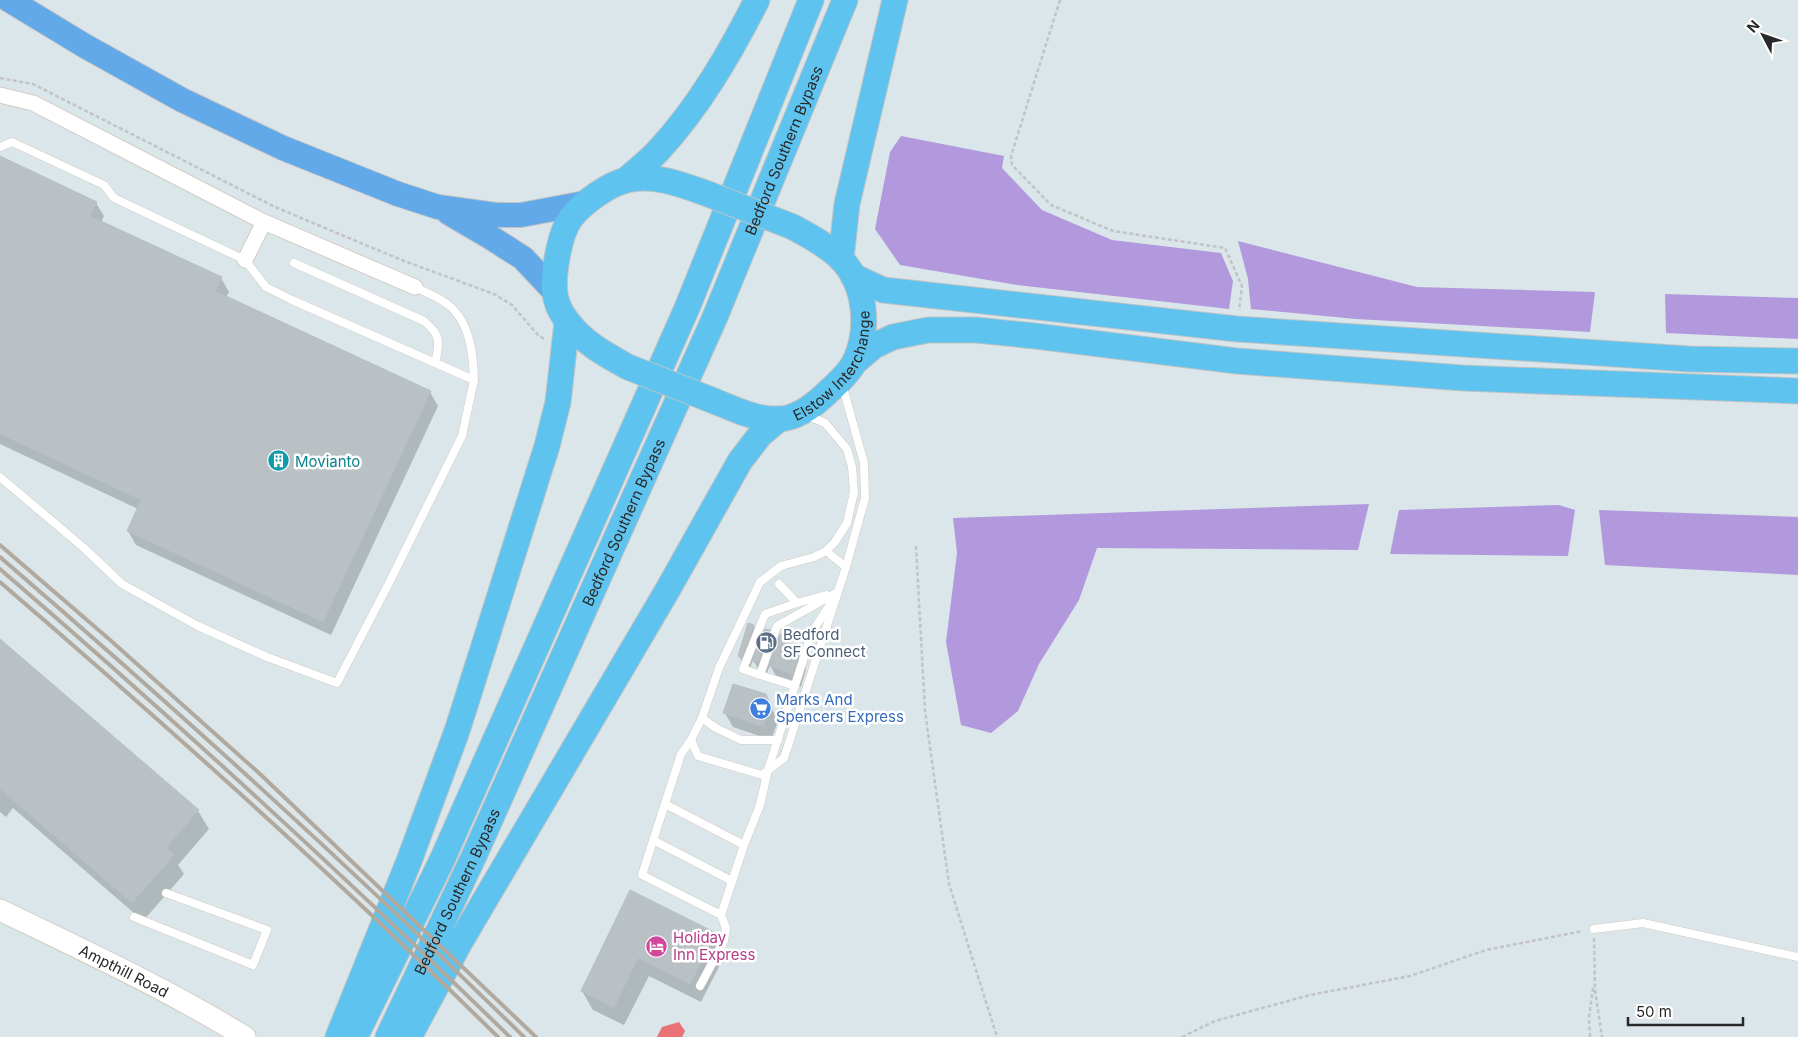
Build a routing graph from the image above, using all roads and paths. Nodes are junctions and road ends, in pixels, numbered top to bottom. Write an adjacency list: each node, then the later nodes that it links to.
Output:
1 (9, 0): 12 (main road)
2 (757, 0): 10 (highway)
3 (811, 0): 55 (highway, Bedford Southern Bypass)
4 (845, 0): 56 (highway, Bedford Southern Bypass)
5 (895, 0): 16 (highway)
6 (1060, 0): 20 (path)
7 (0, 78): 21 (path)
8 (0, 95): 13 (street)
9 (0, 147): 14 (lane)
10 (627, 179): 11 (highway, Elstow Interchange); 16 (highway, Elstow Interchange, bridge)
11 (586, 203): 12 (main road); 18 (highway, Elstow Interchange)
12 (438, 207): 18 (main road)
13 (264, 222): 14 (street); 17 (street)
14 (245, 260): 23 (lane)
15 (294, 263): 23 (lane)
16 (847, 267): 20 (highway); 24 (highway, Elstow Interchange)
17 (415, 287): 25 (lane)
18 (555, 292): 19 (highway, Elstow Interchange)
19 (567, 322): 27 (highway, Elstow Interchange, bridge); 54 (highway)
20 (1237, 329): 22 (highway)
21 (538, 335)
22 (1798, 361)
23 (435, 363): 25 (lane)
24 (848, 371): 26 (highway); 27 (highway, Elstow Interchange); 31 (lane)
25 (474, 380): 28 (lane)
26 (1798, 391)
27 (790, 416): 30 (lane); 57 (highway)
28 (0, 477)
29 (916, 546): 58 (path)
30 (826, 551): 31 (lane); 37 (lane)
31 (846, 567): 33 (lane)
32 (779, 584): 34 (lane)
33 (838, 592): 34 (lane); 35 (lane); 36 (lane); 40 (lane)
34 (798, 603): 35 (lane)
35 (760, 675): 36 (lane)
36 (795, 686): 39 (lane)
37 (702, 718): 38 (lane); 39 (lane)
38 (691, 740): 40 (lane); 41 (lane)
39 (778, 740): 40 (lane)
40 (768, 770): 43 (lane)
41 (665, 804): 42 (lane); 43 (lane)
42 (653, 840): 44 (lane); 47 (lane)
43 (744, 845): 44 (lane)
44 (732, 881): 47 (lane)
45 (166, 893): 48 (lane)
46 (0, 910): 53 (main road, Ampthill Road)
47 (720, 915): 52 (lane)
48 (134, 918)
49 (1594, 929): 50 (lane); 51 (path); 59 (path)
50 (1798, 957)
51 (1594, 976): 60 (path); 61 (path)
52 (700, 986)
53 (245, 1037)
54 (338, 1037)
55 (356, 1037)
56 (388, 1037)
57 (409, 1037)
58 (997, 1037)
59 (1182, 1037)
60 (1590, 1037)
61 (1602, 1037)

